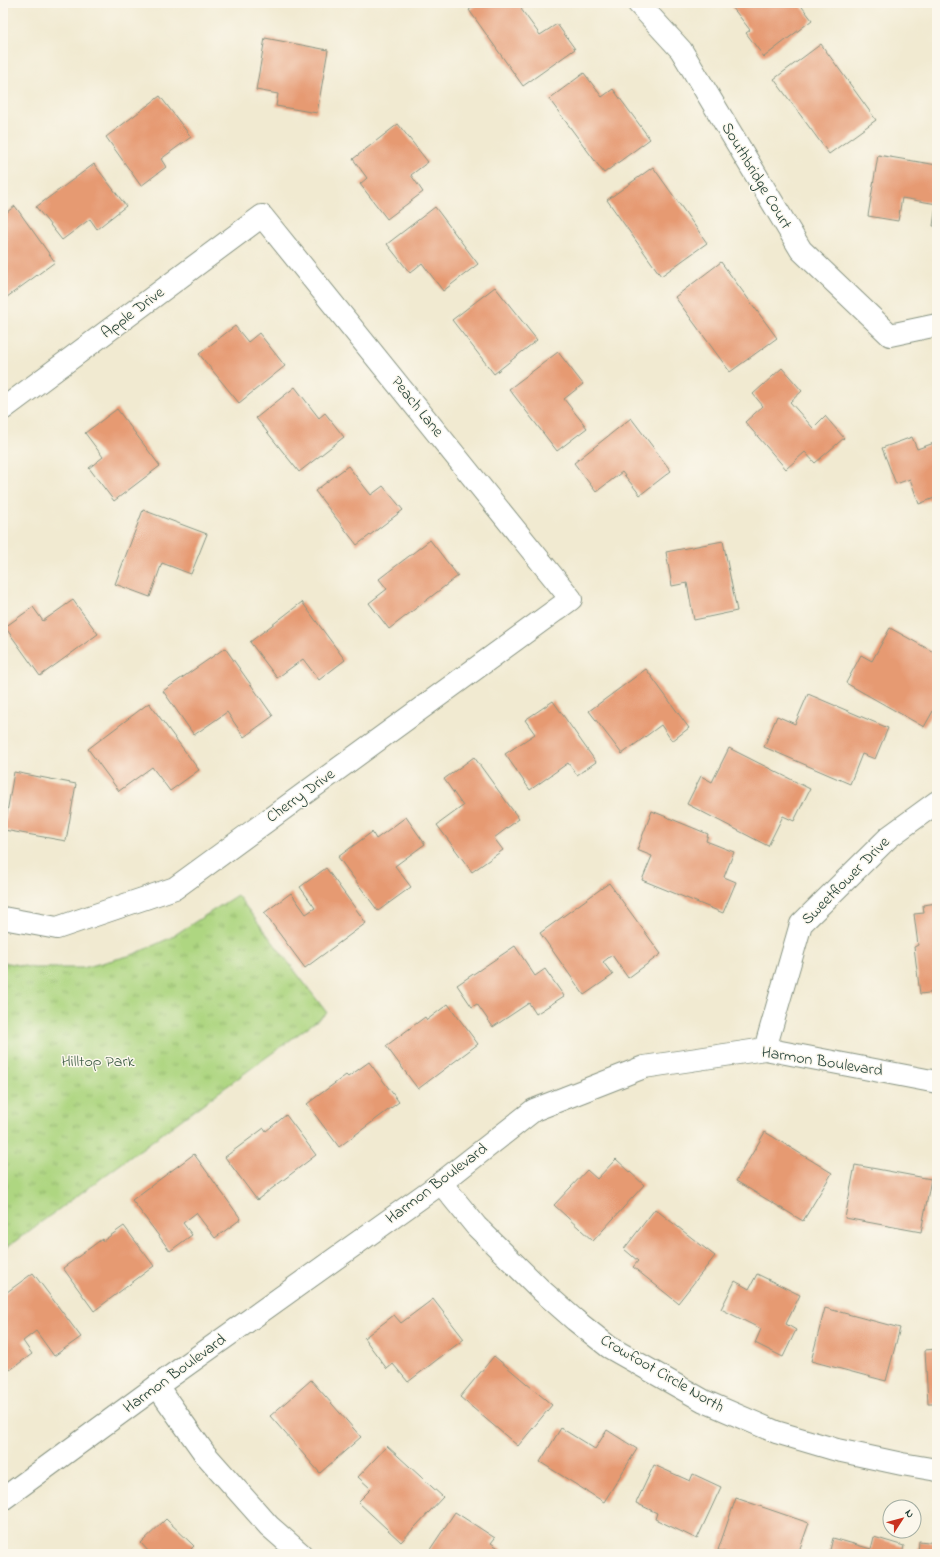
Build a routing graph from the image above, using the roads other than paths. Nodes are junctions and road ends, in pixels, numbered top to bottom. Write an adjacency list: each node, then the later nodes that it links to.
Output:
1 (638, 3): 3 (street, Southbridge Court)
2 (262, 216): 4 (street, Apple Drive); 5 (street, Peach Lane)
3 (937, 325)
4 (3, 409)
5 (571, 599): 7 (street, Cherry Drive)
6 (937, 802): 8 (street, Sweetflower Drive)
7 (3, 918)
8 (764, 1049): 9 (street, Harmon Boulevard); 10 (street, Harmon Boulevard)
9 (937, 1082)
10 (441, 1183): 11 (street, Harmon Boulevard); 12 (street, Crowfoot Circle North)
11 (157, 1386): 13 (street, Harmon Boulevard); 14 (street)
12 (937, 1470)
13 (3, 1500)
14 (301, 1554)

